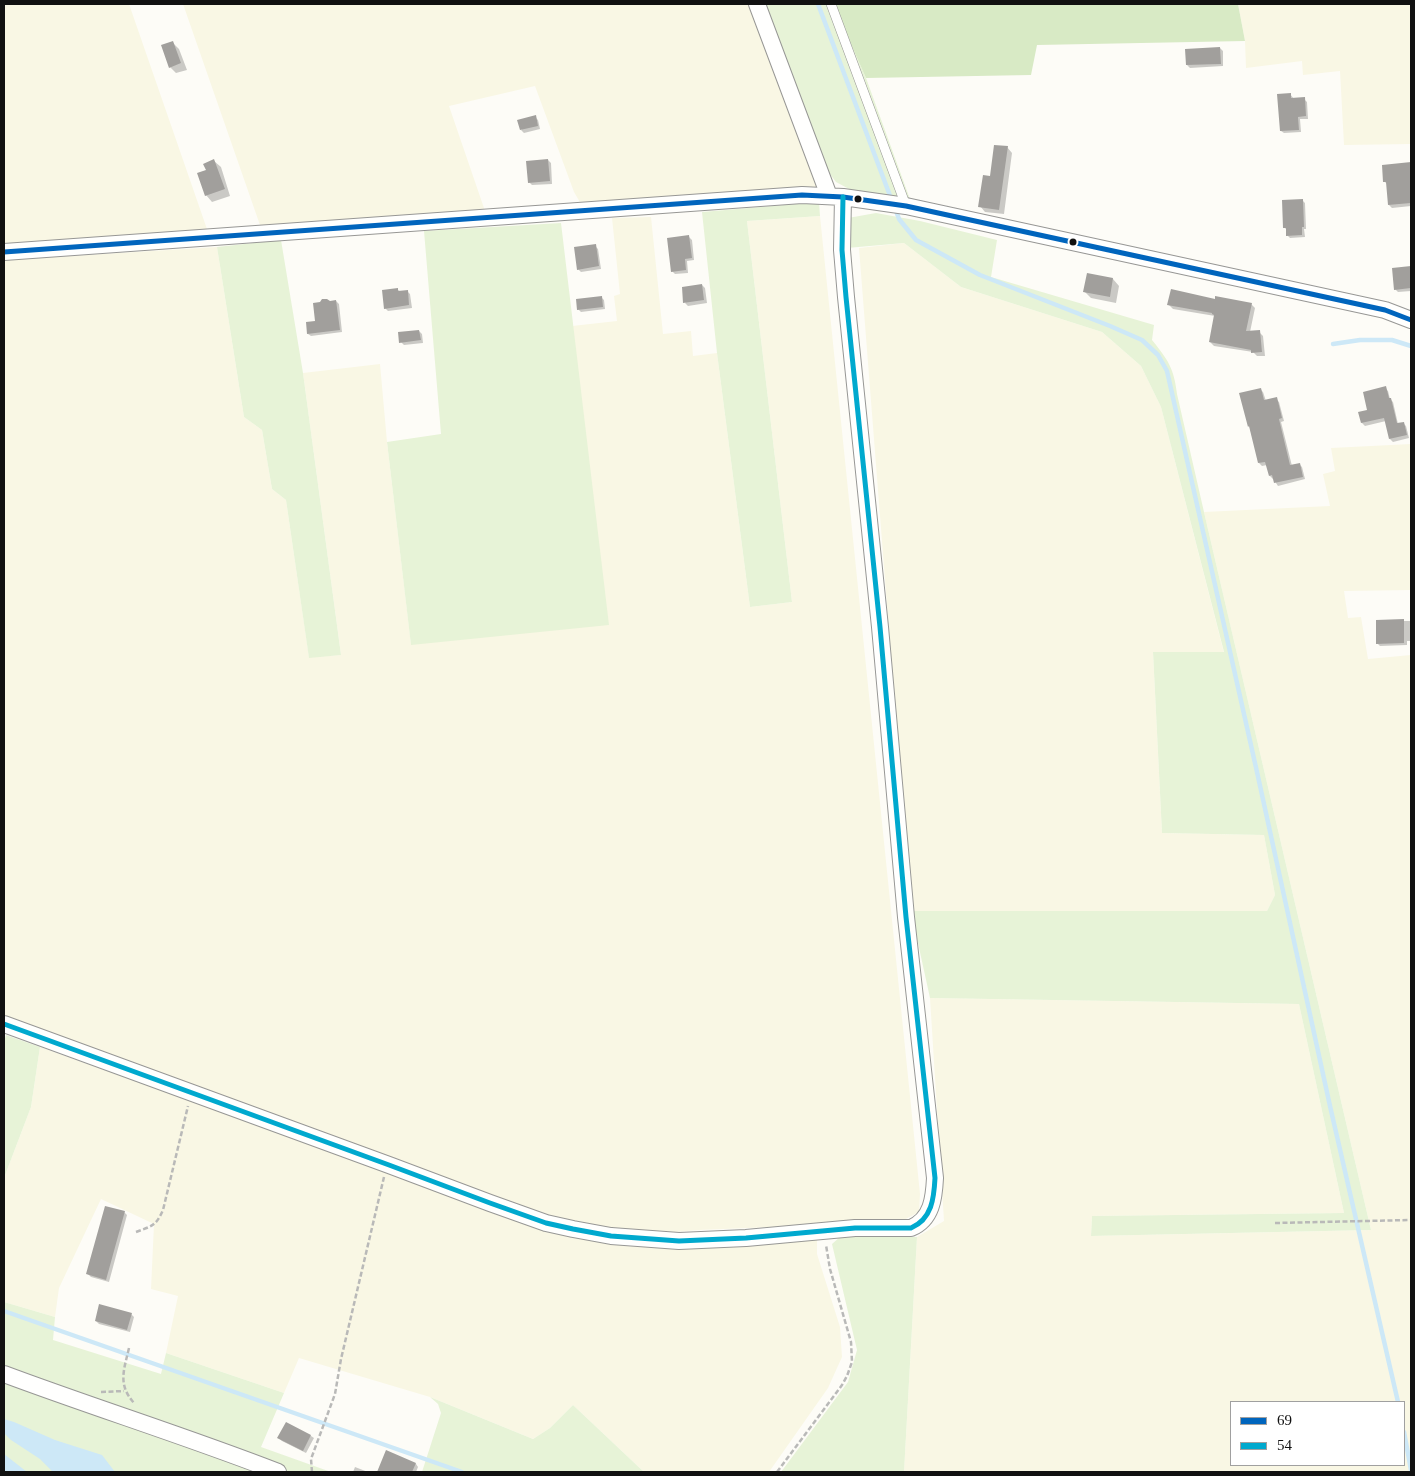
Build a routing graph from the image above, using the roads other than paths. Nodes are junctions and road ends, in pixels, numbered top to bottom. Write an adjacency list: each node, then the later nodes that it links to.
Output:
1 (757, 4): 3 (street)
2 (831, 4): 4 (lane)
3 (836, 196): 4 (street); 5 (street); 7 (street)
4 (906, 206): 6 (street)
5 (4, 252)
6 (1411, 320)
7 (4, 1024)
8 (4, 1374): 9 (street)
9 (278, 1472)

